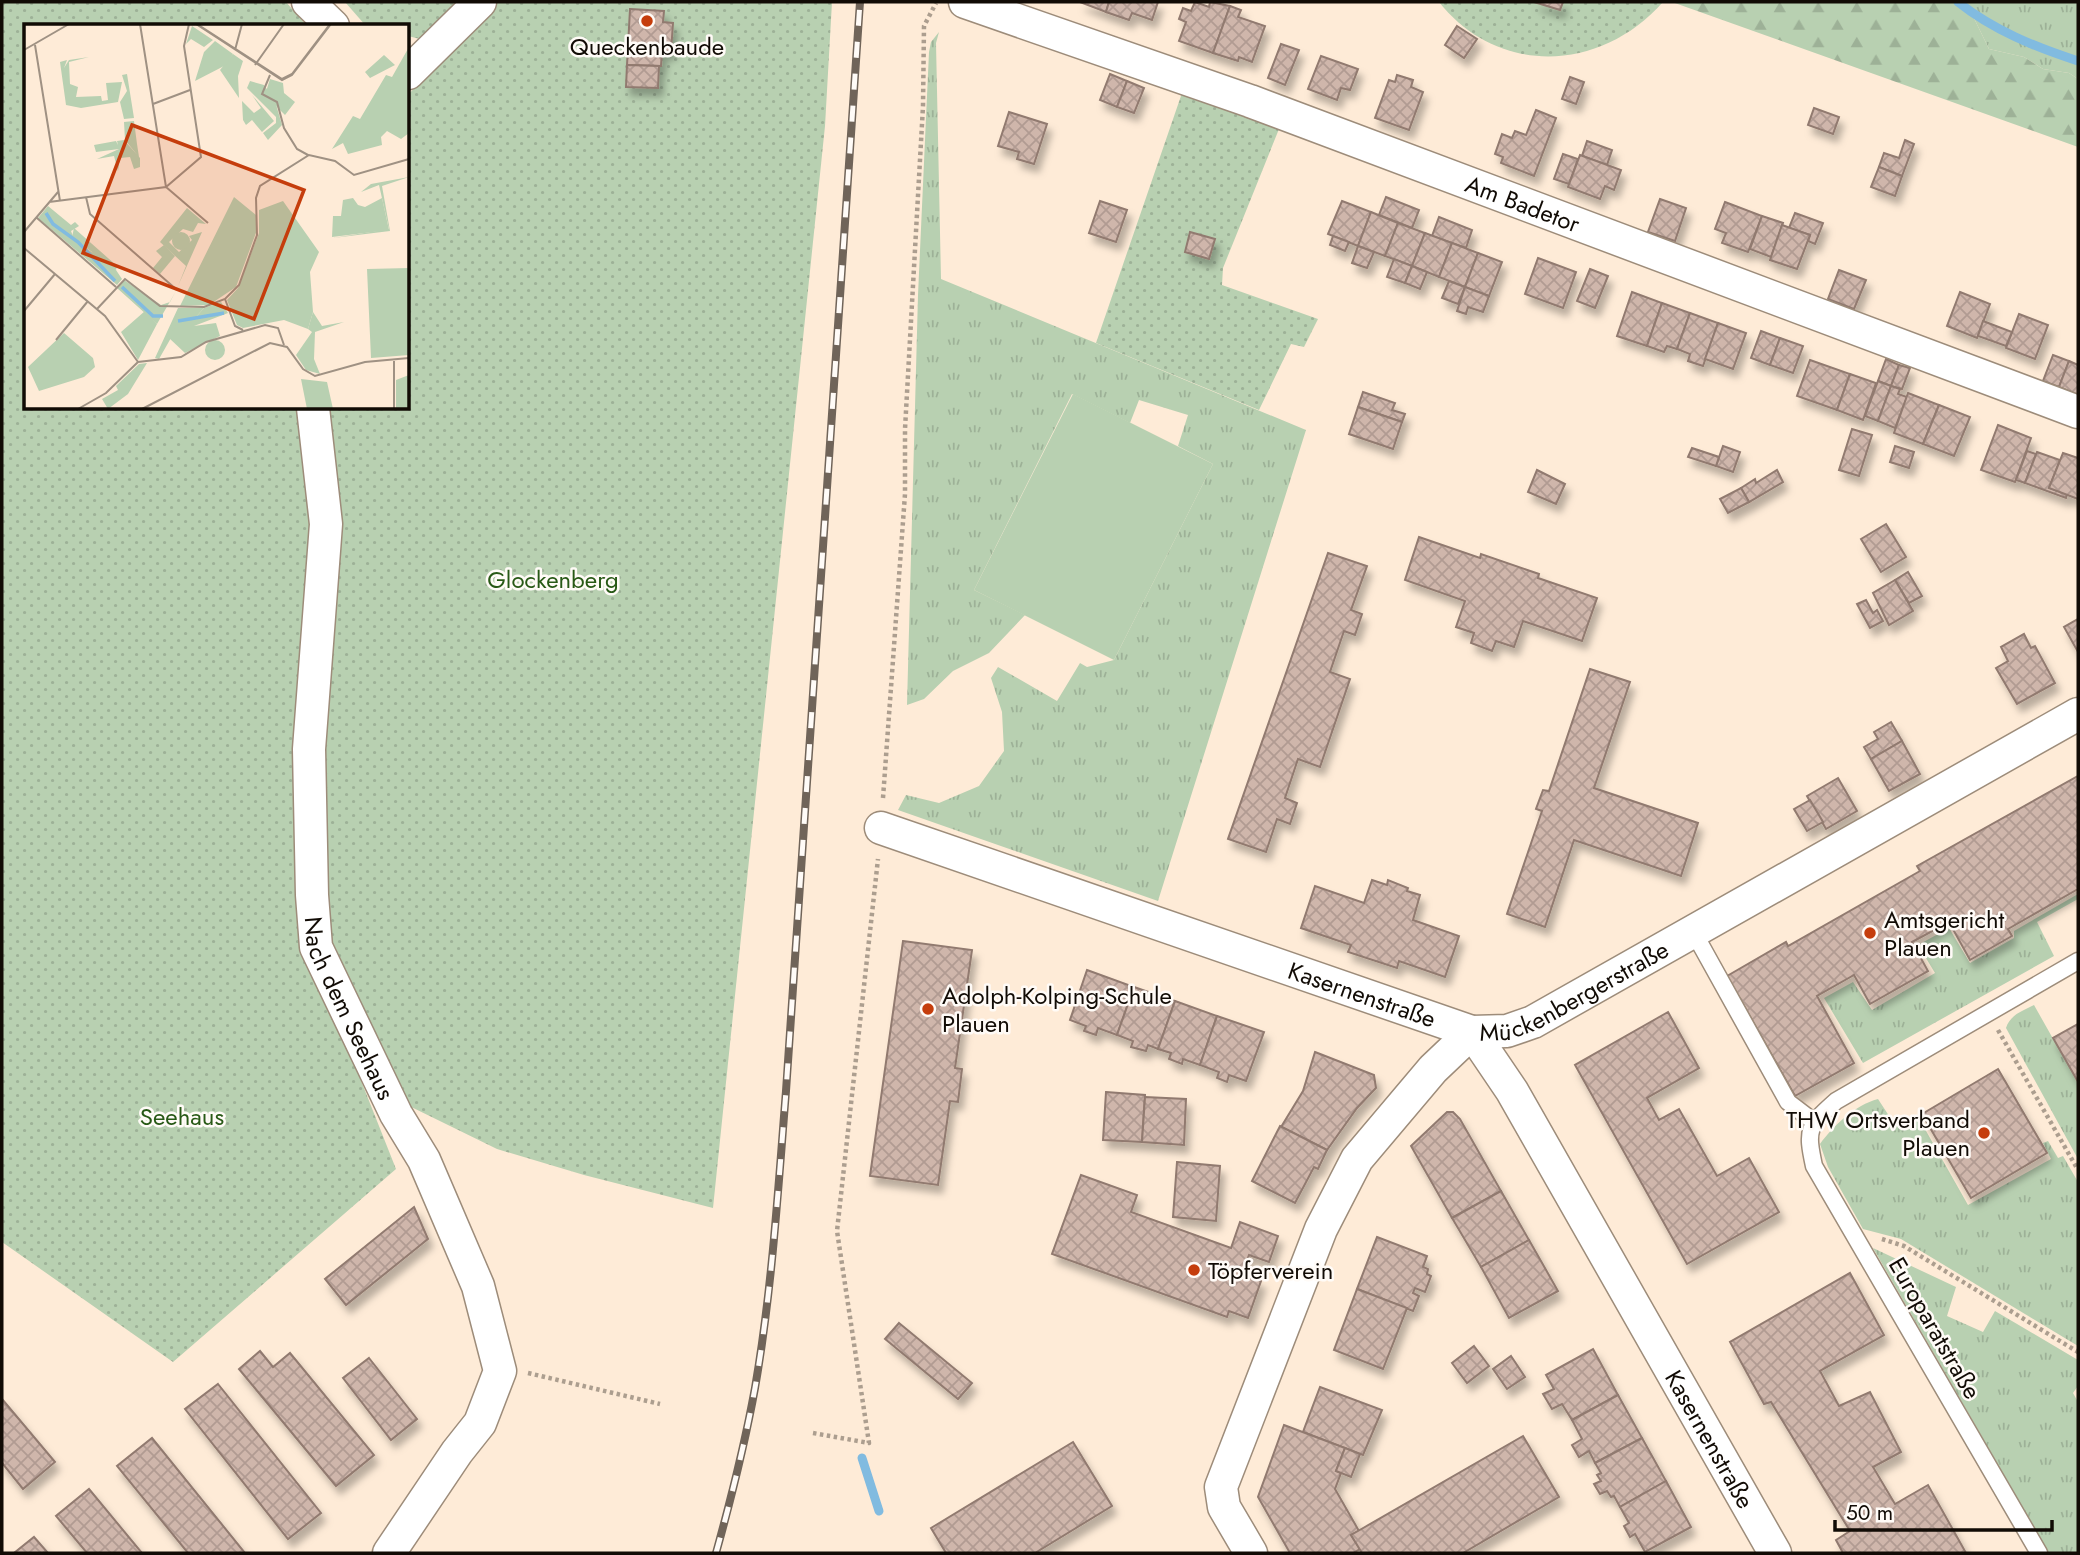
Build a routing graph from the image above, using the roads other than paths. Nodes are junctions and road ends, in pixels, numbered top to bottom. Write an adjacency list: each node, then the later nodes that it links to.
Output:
1 (308, 2): 4 (street)
2 (480, 2): 5 (street)
3 (965, 2): 7 (street, Am Badetor)
4 (331, 24)
5 (410, 71)
6 (313, 410): 14 (street, Nach dem Seehaus)
7 (2078, 412)
8 (2078, 715): 10 (street, Mückenbergerstraße)
9 (881, 828): 12 (street, Kasernenstraße)
10 (1693, 931): 12 (street, Mückenbergerstraße); 13 (lane)
11 (2078, 961): 13 (lane)
12 (1472, 1032): 15 (street, Mückenbergerstraße); 16 (street, Kasernenstraße)
13 (1813, 1121): 17 (lane, Europaratstraße)
14 (389, 1553)
15 (1251, 1553)
16 (1775, 1553)
17 (2039, 1553)

